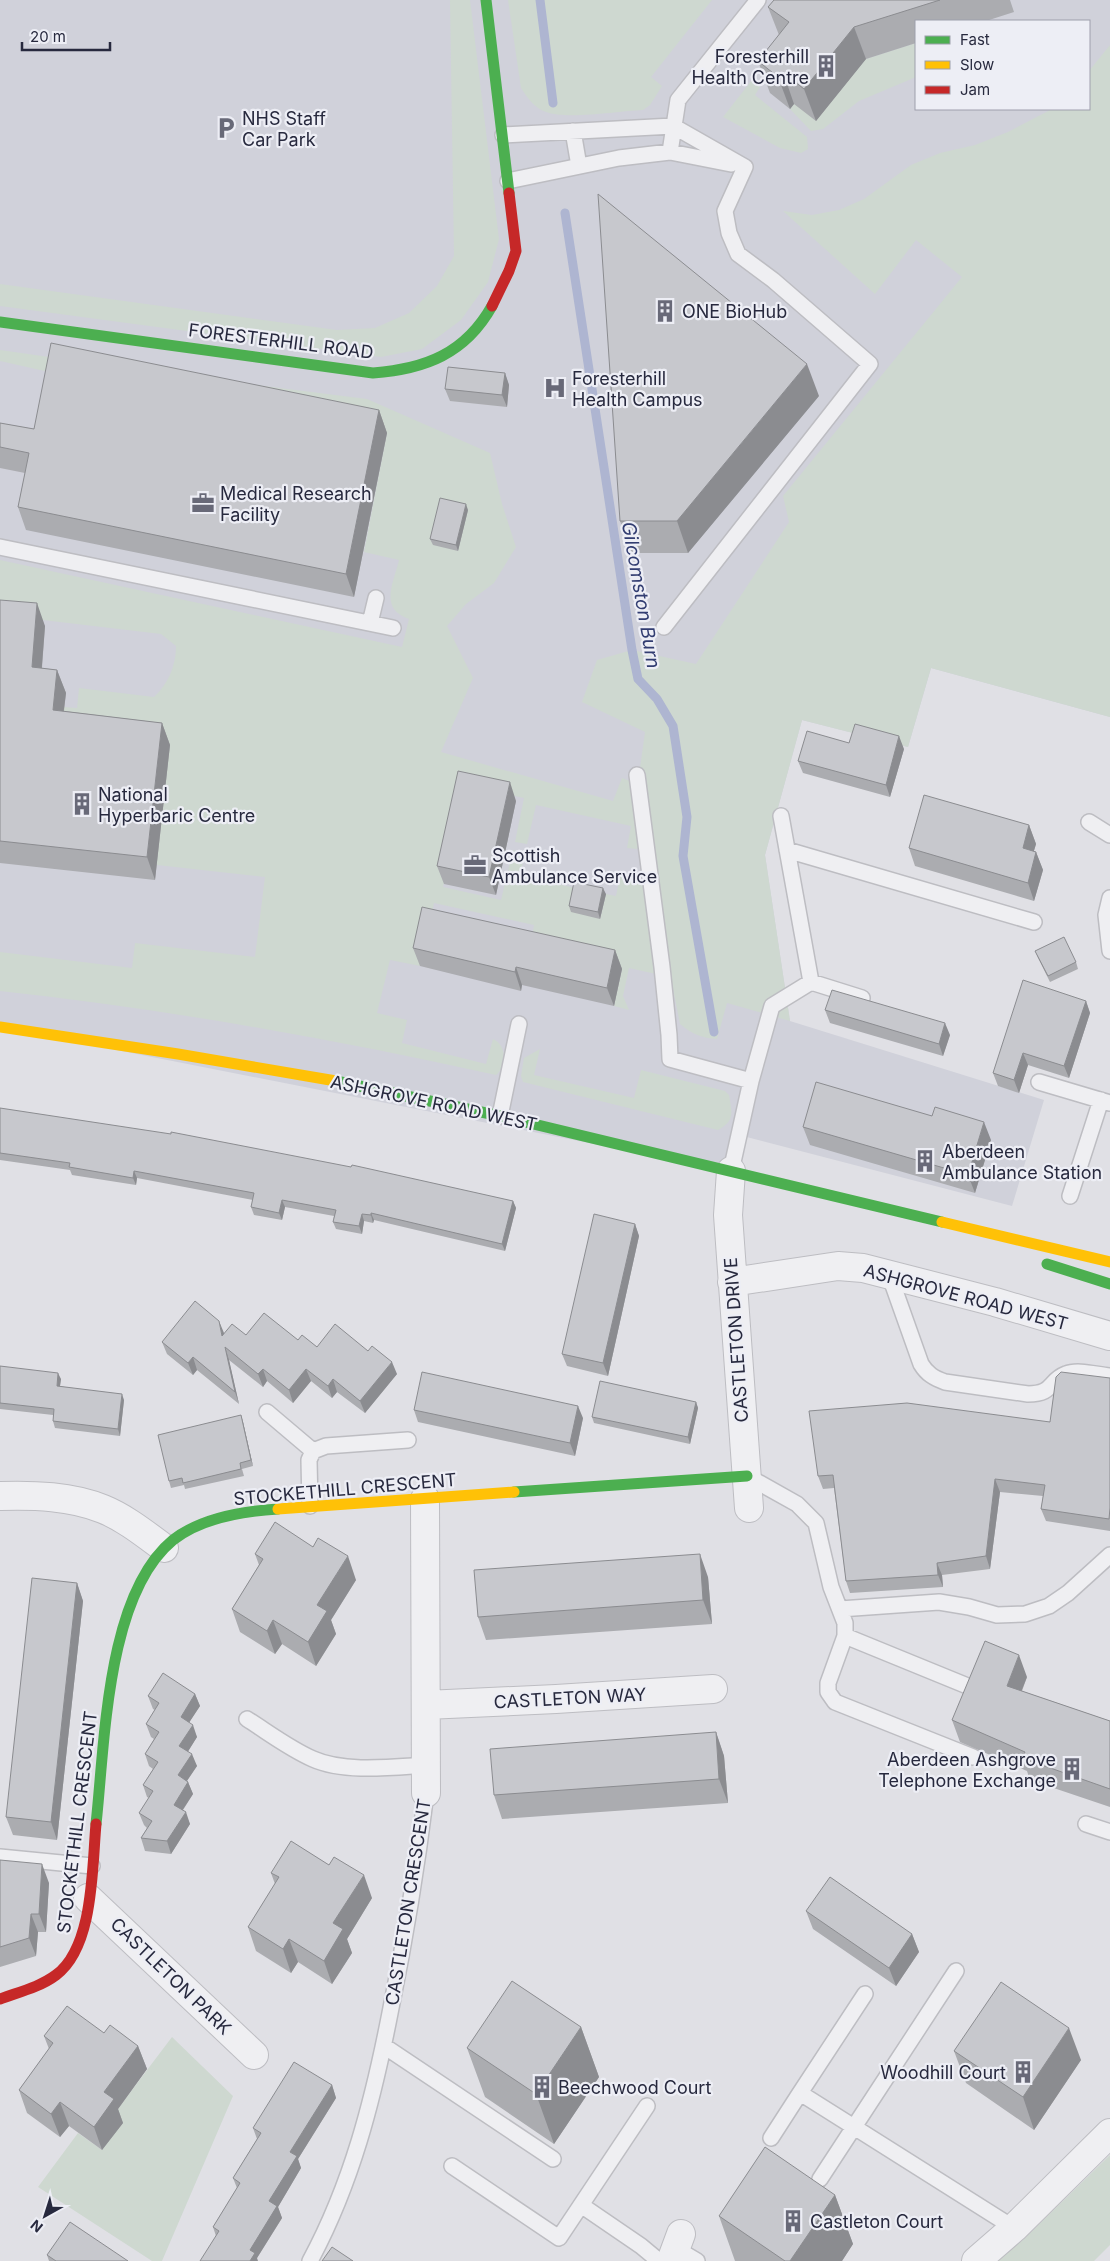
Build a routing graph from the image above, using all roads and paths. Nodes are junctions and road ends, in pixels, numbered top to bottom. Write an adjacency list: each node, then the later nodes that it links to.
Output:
1 (486, 0): 5 (street, FORESTERHILL ROAD)
2 (758, 0): 3 (lane)
3 (673, 126): 4 (lane); 6 (lane); 8 (lane)
4 (573, 131): 5 (lane); 7 (lane)
5 (503, 135): 9 (street, FORESTERHILL ROAD)
6 (670, 152): 7 (lane); 8 (lane)
7 (579, 166): 9 (lane)
8 (745, 167): 14 (lane)
9 (508, 181): 10 (street, FORESTERHILL ROAD)
10 (0, 322)
11 (0, 547): 13 (lane)
12 (376, 598): 13 (lane)
13 (370, 624): 15 (lane)
14 (664, 627)
15 (394, 628)
16 (637, 775): 28 (lane)
17 (781, 816): 20 (lane)
18 (1088, 822): 19 (lane)
19 (1110, 835)
20 (787, 850): 22 (lane); 24 (lane)
21 (1110, 898): 23 (lane)
22 (1034, 922)
23 (1110, 951)
24 (811, 982): 25 (lane); 28 (lane)
25 (862, 998)
26 (519, 1024): 31 (lane)
27 (0, 1027): 31 (street, ASHGROVE ROAD WEST)
28 (751, 1081): 32 (lane)
29 (1039, 1082): 30 (lane)
30 (1106, 1102): 33 (lane)
31 (500, 1116): 32 (street, ASHGROVE ROAD WEST)
32 (731, 1172): 34 (street, ASHGROVE ROAD WEST); 39 (street, CASTLETON DRIVE)
33 (1070, 1196)
34 (863, 1204): 35 (street, ASHGROVE ROAD WEST); 37 (street, ASHGROVE ROAD WEST)
35 (990, 1245)
36 (1036, 1260): 40 (street)
37 (1110, 1262)
38 (889, 1274): 39 (street, ASHGROVE ROAD WEST); 41 (street, ASHGROVE ROAD WEST); 42 (lane)
39 (732, 1282): 46 (street, CASTLETON DRIVE)
40 (1110, 1284)
41 (1110, 1336)
42 (1110, 1376)
43 (267, 1412): 45 (lane)
44 (408, 1440): 45 (lane)
45 (313, 1451): 49 (lane)
46 (747, 1476): 48 (street, STOCKETHILL CRESCENT); 50 (street, CASTLETON DRIVE); 53 (lane)
47 (0, 1496): 51 (street)
48 (425, 1499): 49 (street, STOCKETHILL CRESCENT); 57 (street, CASTLETON CRESCENT)
49 (310, 1506): 51 (street, STOCKETHILL CRESCENT)
50 (750, 1508)
51 (164, 1548): 65 (street, STOCKETHILL CRESCENT)
52 (1110, 1555): 53 (lane)
53 (840, 1609): 54 (lane)
54 (845, 1636): 55 (lane); 59 (lane)
55 (965, 1685)
56 (713, 1689): 57 (street, CASTLETON WAY)
57 (426, 1705): 60 (street, CASTLETON CRESCENT)
58 (248, 1719): 60 (lane)
59 (973, 1757)
60 (427, 1764): 61 (street, CASTLETON CRESCENT)
61 (426, 1793): 70 (lane, CASTLETON CRESCENT)
62 (1086, 1824): 63 (lane)
63 (1110, 1832)
64 (0, 1857): 65 (lane)
65 (92, 1866): 66 (street, STOCKETHILL CRESCENT)
66 (88, 1898): 69 (street, STOCKETHILL CRESCENT); 71 (street, CASTLETON PARK)
67 (956, 1971): 74 (lane)
68 (864, 1994): 72 (lane)
69 (0, 1999)
70 (384, 2046): 77 (lane); 83 (lane, CASTLETON CRESCENT)
71 (254, 2055)
72 (800, 2093): 74 (lane); 76 (lane)
73 (647, 2106): 80 (lane)
74 (854, 2127): 79 (lane); 81 (lane)
75 (1110, 2133): 81 (street)
76 (771, 2138)
77 (553, 2159)
78 (452, 2166): 80 (lane)
79 (820, 2179)
80 (581, 2205): 82 (lane)
81 (1014, 2228): 84 (street)
82 (676, 2253)
83 (310, 2261)
84 (976, 2261)

